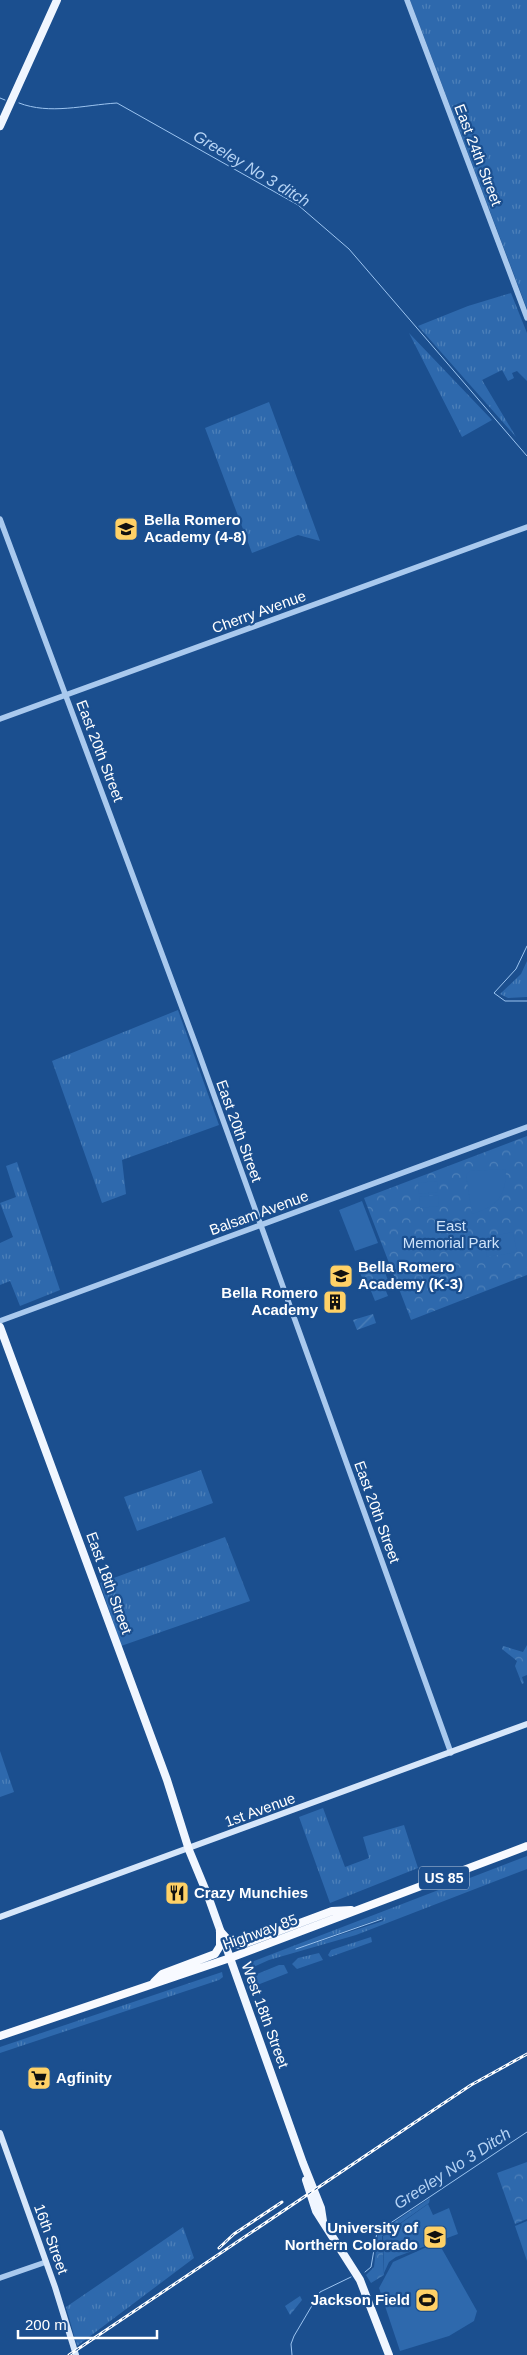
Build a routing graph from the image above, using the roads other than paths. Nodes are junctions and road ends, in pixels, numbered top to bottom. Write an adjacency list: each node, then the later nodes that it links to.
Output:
1 (57, 0): 3 (main road)
2 (407, 0): 4 (street, East 24th Street)
3 (0, 126)
4 (527, 318)
5 (0, 519): 7 (street, East 20th Street)
6 (527, 527): 7 (street, Cherry Avenue)
7 (65, 695): 8 (street, Cherry Avenue); 10 (street, East 20th Street)
8 (0, 719)
9 (527, 1127): 10 (street, Balsam Avenue)
10 (261, 1227): 11 (street, Balsam Avenue); 14 (street, East 20th Street)
11 (0, 1321)
12 (0, 1327): 16 (main road, East 18th Street)
13 (527, 1724): 14 (main road, 1st Avenue)
14 (452, 1753): 16 (main road, 1st Avenue)
15 (527, 1846): 17 (highway, Highway 85 / US 85)
16 (189, 1850): 18 (main road, 1st Avenue); 19 (main road, West 18th Street)
17 (360, 1909): 19 (highway); 20 (highway, Highway 85 / US 85)
18 (0, 1917)
19 (220, 1931): 20 (main road, West 18th Street); 21 (highway)
20 (230, 1958): 21 (highway, Highway 85 / US 85); 27 (main road, West 18th Street)
21 (151, 1984): 22 (highway, Highway 85 / US 85)
22 (0, 2036)
23 (0, 2133): 24 (main road, 16th Street)
24 (46, 2262): 25 (street); 26 (main road, 16th Street)
25 (0, 2278)
26 (76, 2355)
27 (389, 2355)

